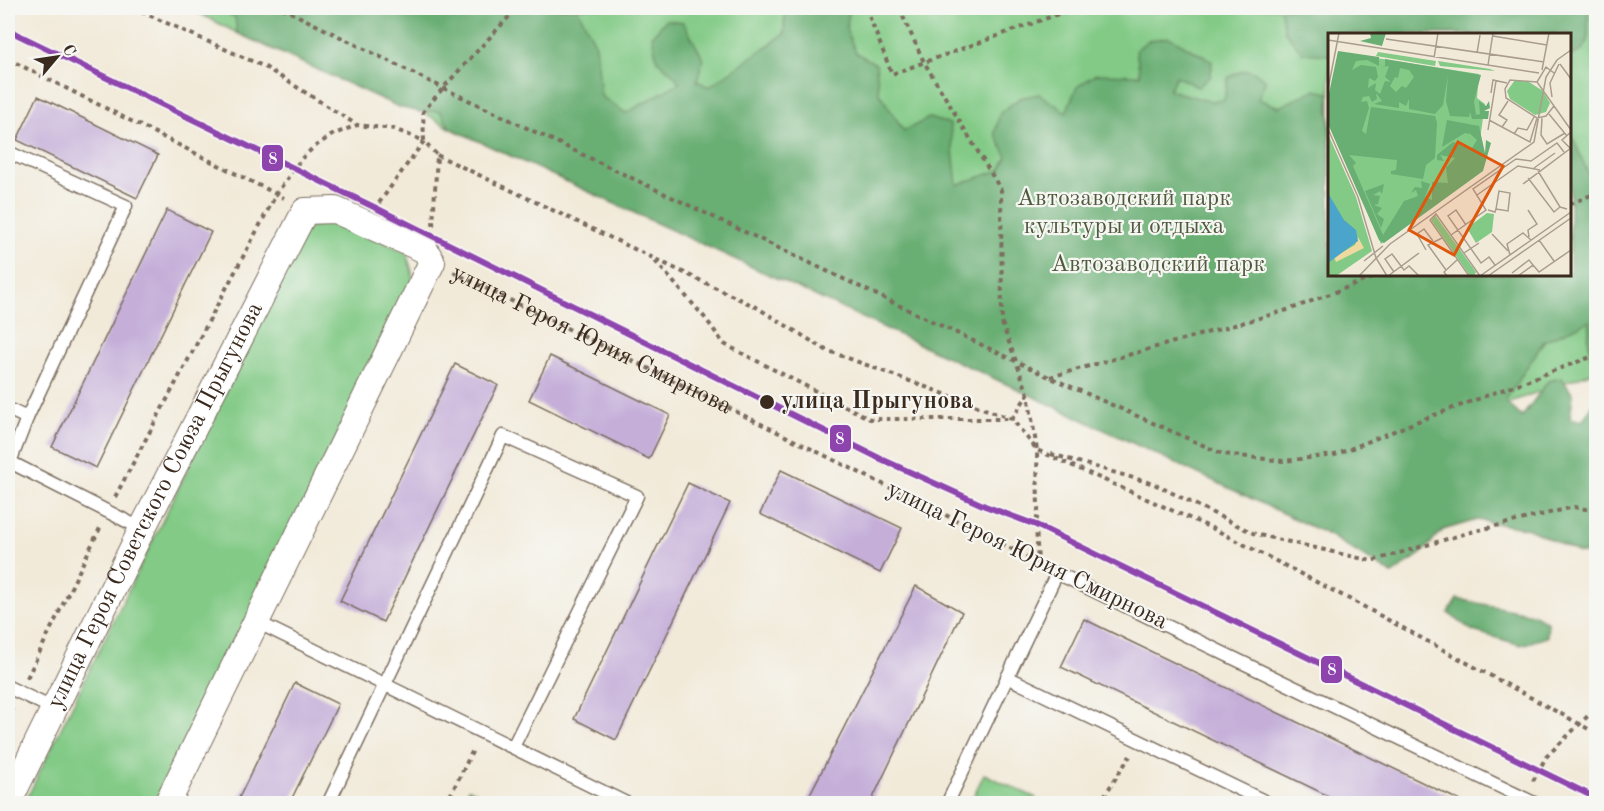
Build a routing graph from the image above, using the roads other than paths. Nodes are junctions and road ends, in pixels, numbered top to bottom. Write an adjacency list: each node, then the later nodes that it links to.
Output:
1 (8, 154): 4 (lane)
2 (305, 211): 5 (street, улица Героя Советского Союза Прыгунова); 6 (street, улица Героя Юрия Смирнова)
3 (8, 409): 4 (lane)
4 (27, 418): 5 (lane)
5 (142, 529): 10 (street, улица Героя Советского Союза Прыгунова)
6 (255, 621): 8 (lane); 14 (street)
7 (1007, 677): 12 (lane, улица Героя Юрия Смирнова); 17 (lane); 18 (lane)
8 (386, 685): 11 (lane); 11 (lane); 15 (lane)
9 (8, 687): 10 (lane)
10 (54, 709): 13 (street, улица Героя Советского Союза Прыгунова)
11 (513, 747): 16 (lane)
12 (1530, 801)
13 (8, 803)
14 (167, 804)
15 (328, 804)
16 (628, 804)
17 (946, 804)
18 (1270, 804)

